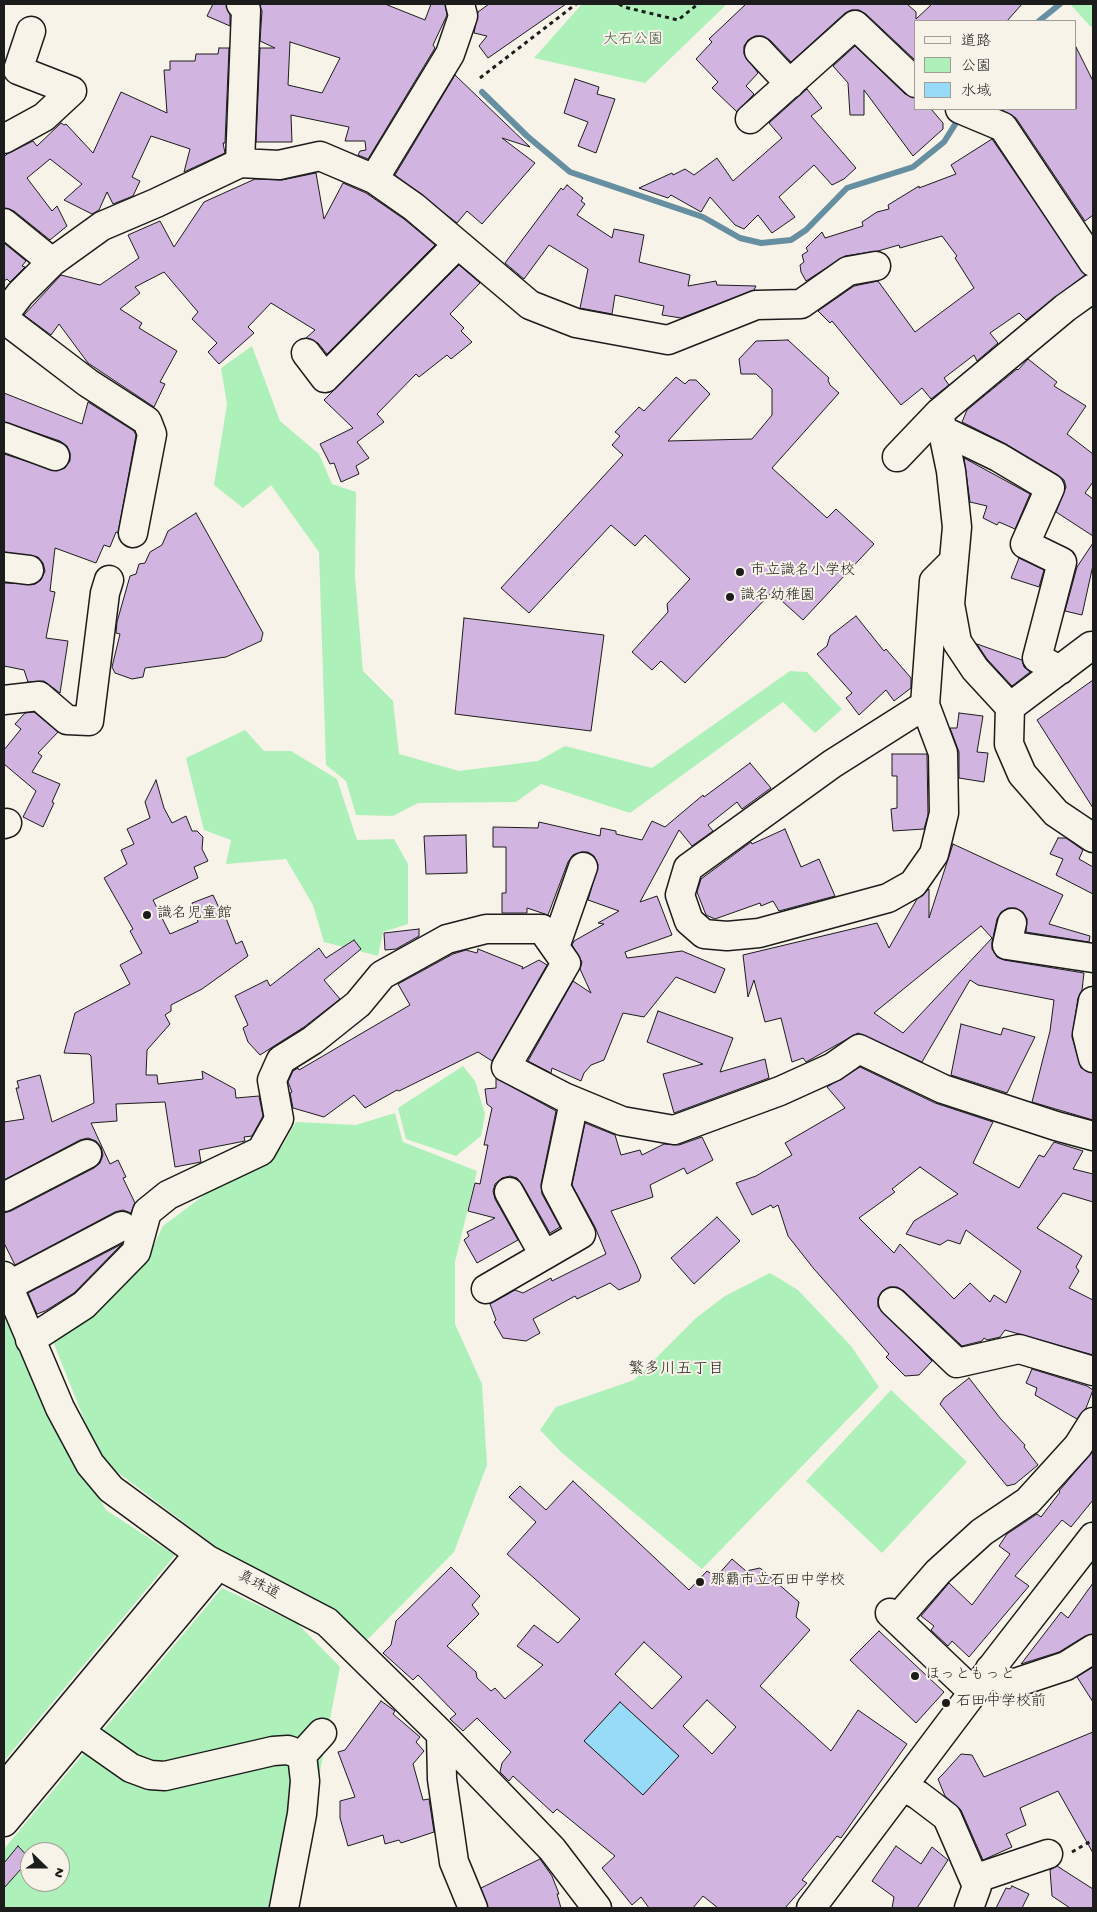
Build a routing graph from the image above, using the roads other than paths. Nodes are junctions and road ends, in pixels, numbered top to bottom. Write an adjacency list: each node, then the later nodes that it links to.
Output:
1 (241, 4): 10 (street)
2 (460, 4): 11 (street)
3 (31, 31): 9 (street)
4 (759, 51): 6 (street)
5 (914, 81): 6 (street)
6 (790, 84): 8 (street)
7 (968, 112): 15 (street)
8 (750, 119)
9 (4, 139)
10 (240, 163): 11 (street); 14 (street)
11 (374, 179): 13 (street)
12 (4, 223): 14 (street)
13 (457, 244): 16 (street); 19 (street)
14 (52, 262): 18 (street)
15 (1093, 262)
16 (876, 266)
17 (1093, 288): 20 (street)
18 (4, 317): 24 (street)
19 (306, 353)
20 (941, 421): 23 (street); 25 (street); 28 (street)
21 (4, 438): 22 (street)
22 (55, 456)
23 (897, 457)
24 (133, 533)
25 (954, 562): 30 (street); 31 (street)
26 (109, 580): 29 (street)
27 (1091, 646): 28 (street)
28 (1060, 670): 31 (street)
29 (4, 700)
30 (925, 705): 30 (street)
31 (1010, 707): 32 (street)
32 (1093, 838)
33 (583, 867): 35 (street)
34 (1012, 923): 36 (street)
35 (555, 948): 39 (street); 49 (street)
36 (1093, 958)
37 (1093, 1001): 38 (street)
38 (1093, 1058)
39 (574, 1102): 40 (street); 45 (street)
40 (1093, 1136)
41 (87, 1154): 43 (street)
42 (509, 1192): 45 (street)
43 (4, 1197)
44 (122, 1226): 46 (street)
45 (544, 1255): 47 (street)
46 (6, 1281): 49 (street, 真珠道)
47 (486, 1288)
48 (893, 1302): 50 (street)
49 (30, 1340): 53 (street, 真珠道)
50 (1093, 1371)
51 (1093, 1422): 56 (street)
52 (1093, 1537): 55 (street)
53 (208, 1560): 57 (street); 59 (street, 真珠道)
54 (1093, 1649): 55 (street)
55 (990, 1669): 56 (street)
56 (973, 1692): 62 (street)
57 (70, 1726): 60 (street); 61 (street); 63 (street)
58 (322, 1733): 60 (street)
59 (441, 1734): 67 (street); 68 (street, 真珠道)
60 (302, 1754): 66 (street)
61 (5, 1786)
62 (903, 1787): 65 (street); 69 (street)
63 (4, 1822)
64 (1048, 1854): 65 (street)
65 (974, 1879): 70 (street)
66 (284, 1908)
67 (473, 1908)
68 (597, 1908)
69 (811, 1908)
70 (970, 1908)

